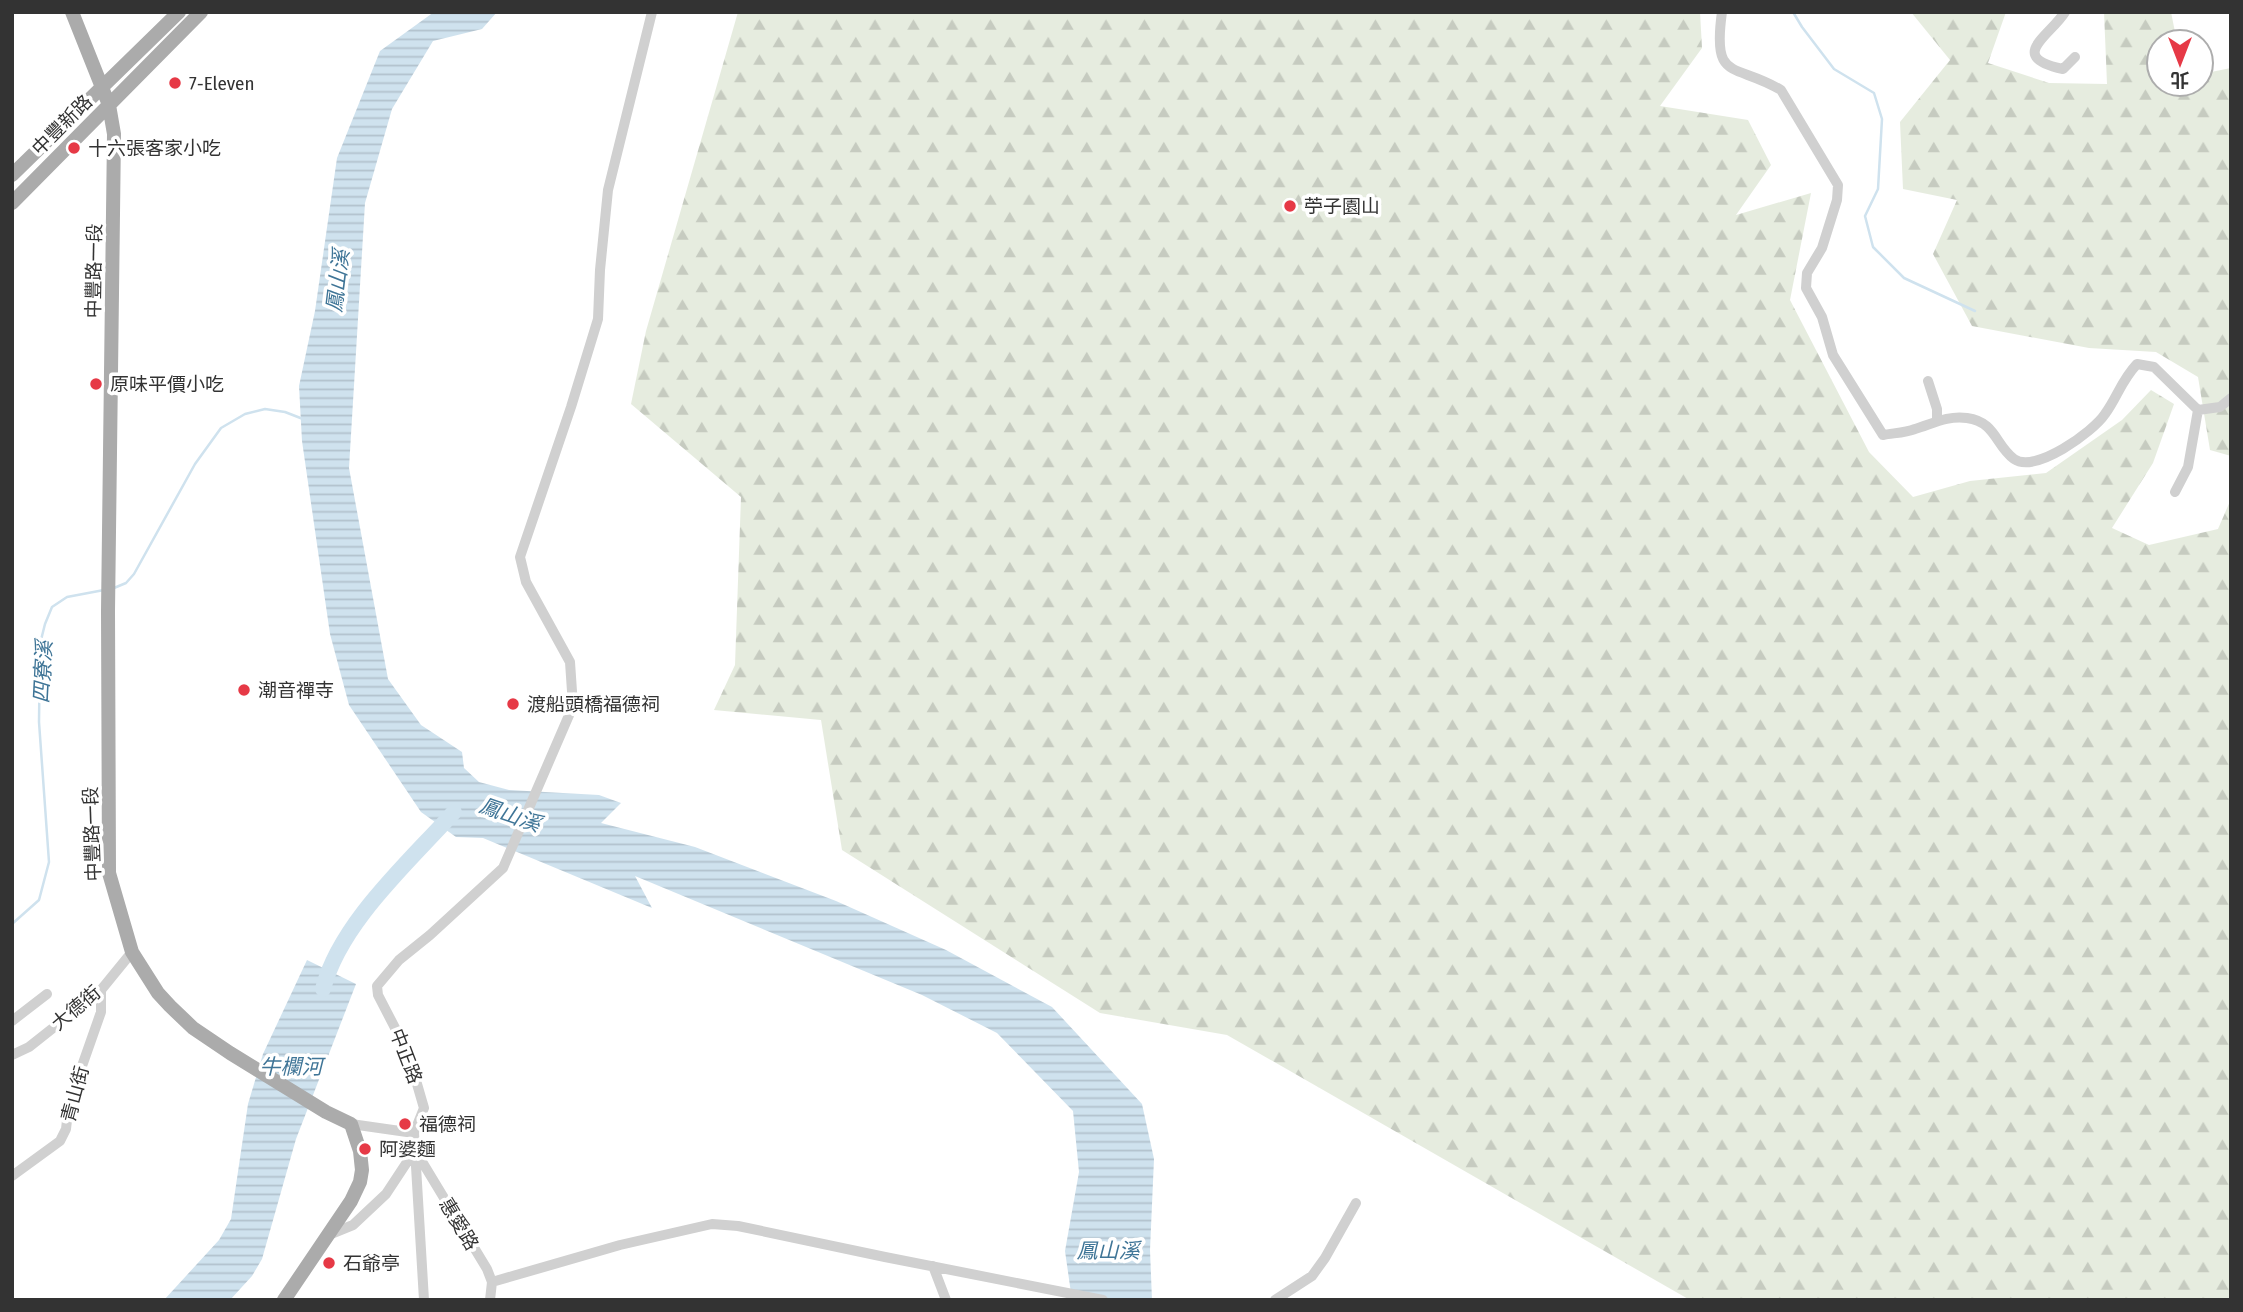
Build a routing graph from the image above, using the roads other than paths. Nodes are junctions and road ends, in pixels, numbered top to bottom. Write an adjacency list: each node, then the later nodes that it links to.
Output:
1 (72, 12): 8 (main road, 中豐路一段)
2 (179, 12): 8 (main road, 中豐新路)
3 (201, 12): 9 (main road, 中豐新路)
4 (652, 12): 23 (street, 中正路)
5 (1722, 12): 15 (street)
6 (2065, 12): 7 (street)
7 (2075, 57)
8 (101, 87): 9 (main road, 中豐路一段); 10 (main road, 中豐新路)
9 (109, 104): 11 (main road, 中豐新路); 17 (main road, 中豐路一段)
10 (12, 175)
11 (12, 203)
12 (1928, 382): 15 (street)
13 (2231, 398): 14 (street)
14 (2199, 410): 15 (street); 16 (street)
15 (1937, 420)
16 (2175, 492)
17 (132, 952): 18 (street, 大德街); 22 (main road, 中豐路一段)
18 (101, 990): 21 (street, 大德街); 25 (street, 青山街)
19 (47, 994): 20 (street)
20 (12, 1021)
21 (12, 1055)
22 (351, 1124): 23 (street); 27 (main road)
23 (414, 1133): 24 (street, 中正路)
24 (415, 1150): 27 (street); 29 (street, 惠愛路); 31 (street, 中正路)
25 (12, 1176)
26 (1356, 1203): 35 (street)
27 (326, 1236): 30 (main road)
28 (933, 1266): 29 (street); 33 (street); 34 (street)
29 (492, 1282): 32 (street)
30 (285, 1300)
31 (424, 1300)
32 (490, 1300)
33 (946, 1300)
34 (1103, 1300)
35 (1275, 1300)

